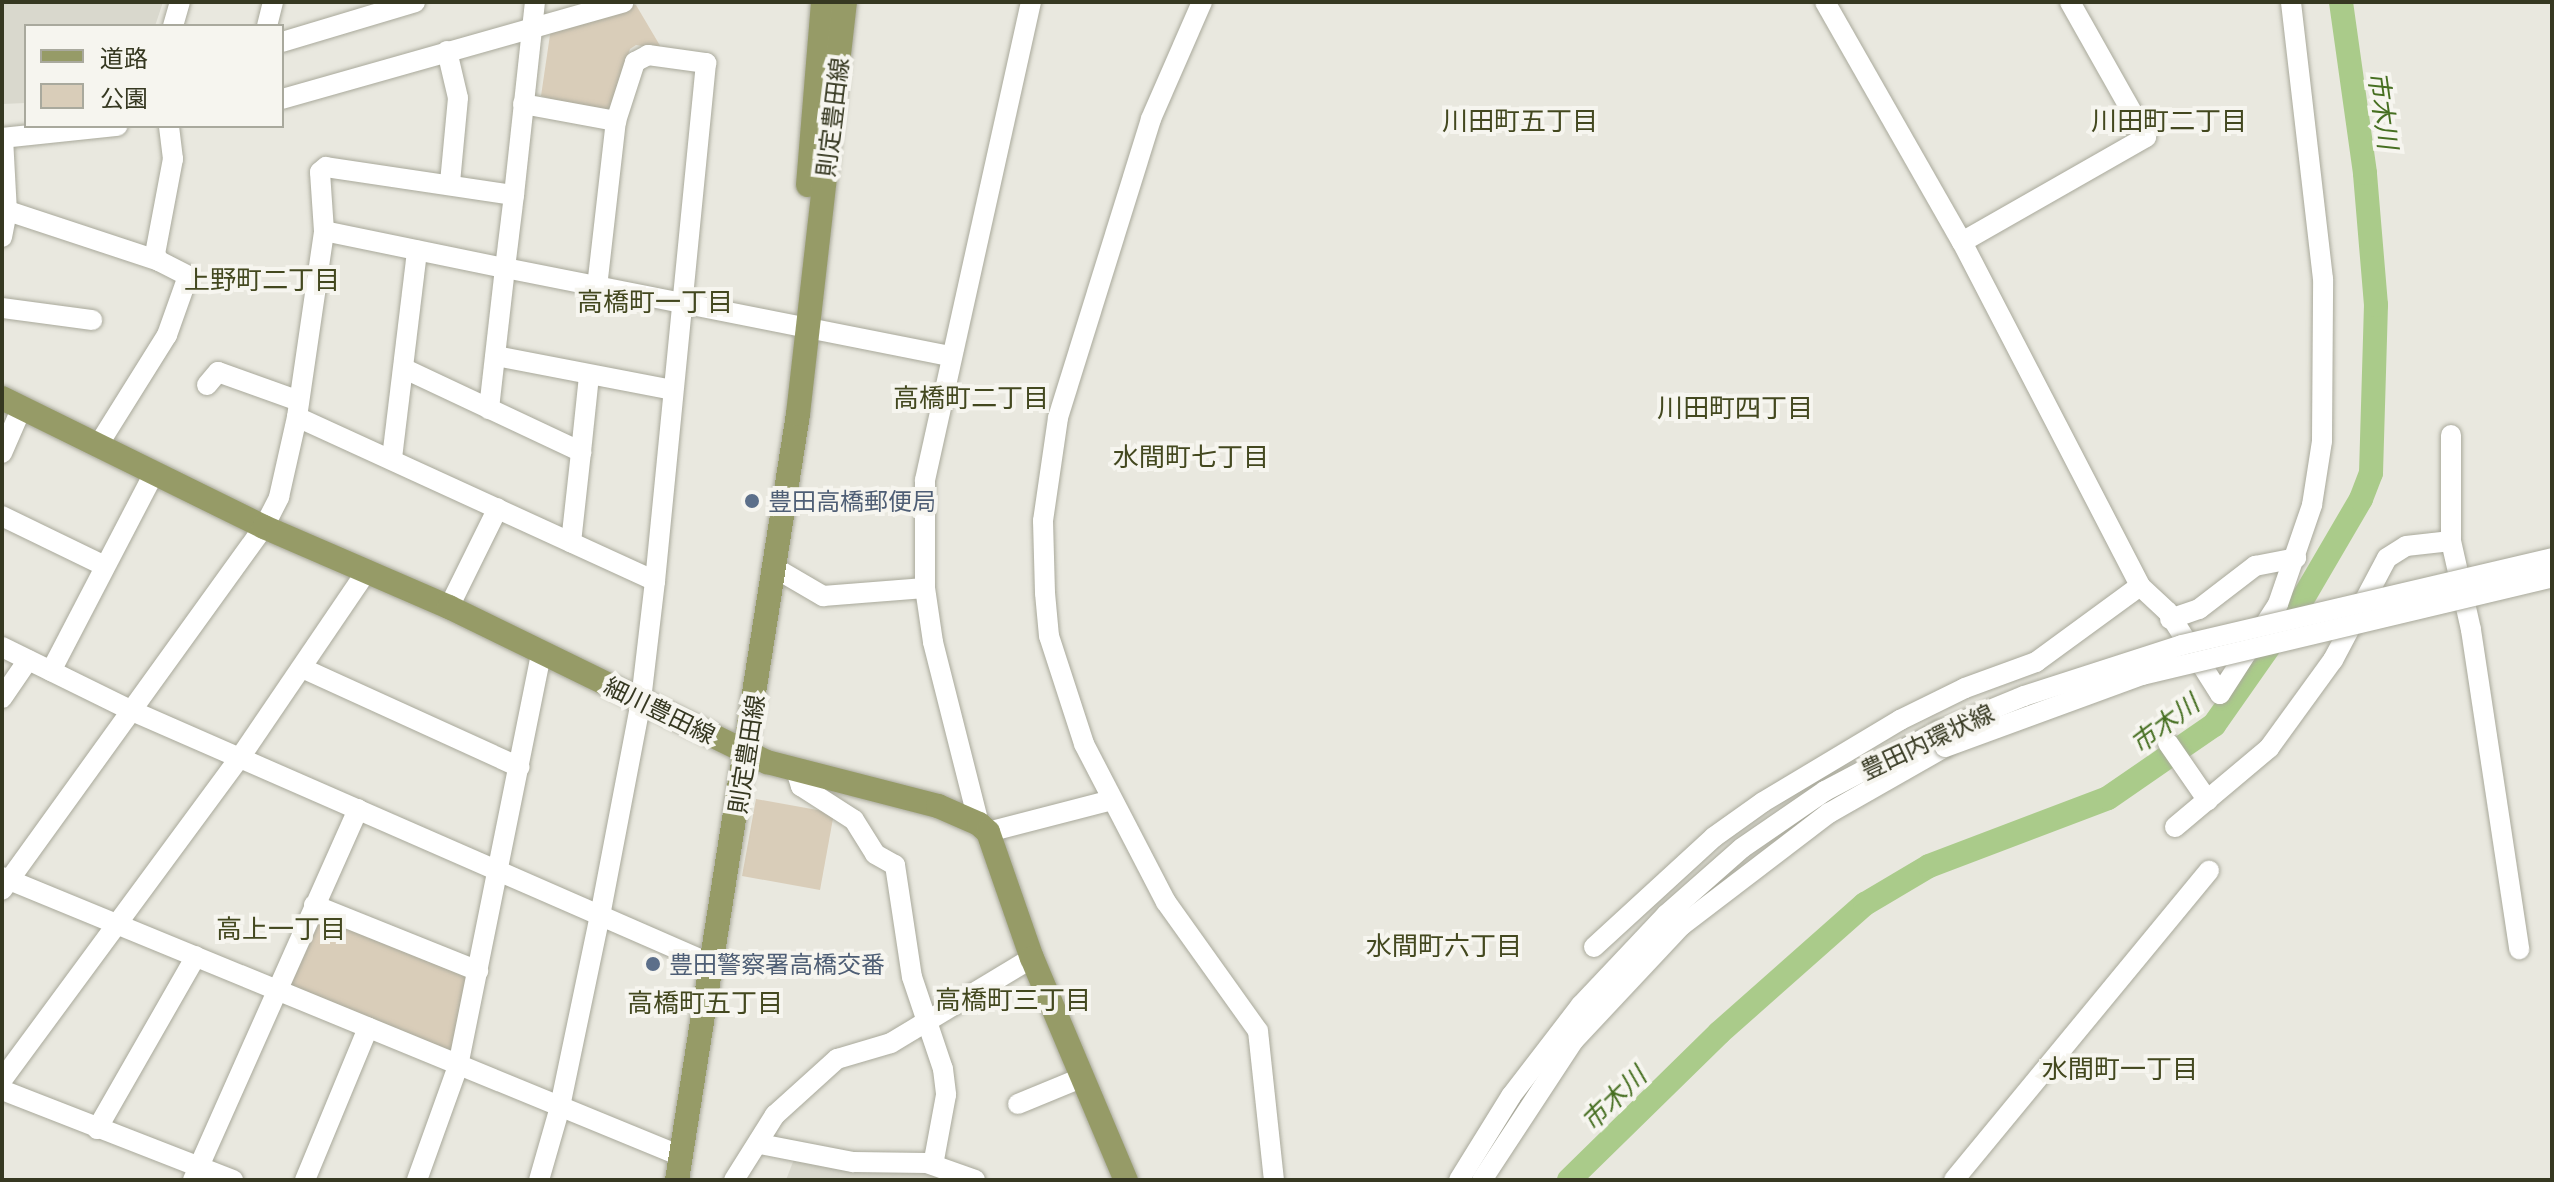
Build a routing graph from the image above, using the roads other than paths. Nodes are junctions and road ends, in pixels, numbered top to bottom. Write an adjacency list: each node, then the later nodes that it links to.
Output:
1 (180, 2): 14 (street)
2 (273, 2): 15 (street)
3 (415, 2): 13 (street)
4 (535, 2): 16 (street)
5 (624, 2): 16 (street)
6 (823, 2): 38 (main road, 則定豊田線)
7 (845, 2): 38 (main road, 則定豊田線)
8 (1031, 2): 40 (street)
9 (1202, 2): 84 (street)
10 (1825, 2): 30 (street)
11 (2070, 2): 30 (street)
12 (2291, 2): 59 (street)
13 (358, 10): 17 (street)
14 (174, 24)
15 (268, 24)
16 (530, 27): 18 (street); 20 (street)
17 (284, 41)
18 (447, 51): 19 (street); 25 (street)
19 (284, 98)
20 (523, 104): 21 (street); 26 (street)
21 (616, 121): 34 (street); 35 (street)
22 (98, 128): 24 (street)
23 (169, 128): 32 (street)
24 (2, 138): 27 (street)
25 (450, 183): 26 (street); 28 (street)
26 (514, 195): 33 (street)
27 (5, 211): 29 (street); 32 (street)
28 (324, 231): 31 (street); 46 (street)
29 (2, 237)
30 (1962, 242): 66 (street)
31 (417, 251): 33 (street); 41 (street)
32 (159, 261): 49 (street)
33 (505, 268): 34 (street); 39 (street)
34 (597, 287): 35 (street)
35 (682, 304): 38 (street); 44 (street)
36 (2, 308): 37 (street)
37 (92, 320)
38 (807, 327): 40 (street); 62 (main road, 則定豊田線)
39 (496, 356): 42 (street); 47 (street)
40 (950, 356): 67 (street)
41 (405, 369): 47 (street); 52 (street)
42 (589, 376): 44 (street); 50 (street)
43 (207, 385): 46 (street)
44 (673, 390): 65 (street)
45 (12, 403): 49 (main road, 細川豊田線); 51 (street)
46 (298, 409): 52 (street); 56 (street)
47 (489, 409): 50 (street)
48 (2451, 435): 57 (street)
49 (99, 444): 53 (main road, 細川豊田線)
50 (581, 452): 58 (street)
51 (2, 453)
52 (392, 458): 54 (street)
53 (154, 473): 56 (main road, 細川豊田線); 61 (street)
54 (498, 508): 58 (street); 68 (street)
55 (2, 516): 61 (street)
56 (264, 527): 63 (main road, 細川豊田線); 77 (street)
57 (2451, 541): 85 (street); 96 (street)
58 (571, 542): 65 (street)
59 (2296, 558): 69 (street); 69 (street)
60 (2552, 558): 78 (street, 豊田内環状線, bridge)
61 (105, 566): 74 (street)
62 (775, 568): 67 (street); 80 (main road, 則定豊田線)
63 (366, 572): 68 (main road, 細川豊田線); 73 (street)
64 (2552, 577): 78 (street, 豊田内環状線, bridge)
65 (655, 581): 76 (street)
66 (2140, 586): 69 (street); 95 (street)
67 (925, 588): 88 (street)
68 (449, 607): 71 (main road, 細川豊田線)
69 (2170, 619)
70 (2, 647): 72 (street)
71 (542, 651): 76 (main road, 細川豊田線); 82 (street)
72 (28, 660): 74 (street); 75 (street)
73 (302, 668): 81 (street); 82 (street)
74 (51, 671): 77 (street)
75 (2, 698)
76 (641, 701): 80 (main road, 細川豊田線); 93 (street)
77 (130, 710): 81 (street); 91 (street)
78 (1942, 739): 123 (street, 豊田内環状線); 124 (street, 豊田内環状線)
79 (2168, 743): 85 (street)
80 (748, 753): 83 (main road, 細川豊田線); 99 (main road, 則定豊田線)
81 (241, 756): 86 (street); 94 (street)
82 (519, 767): 89 (street)
83 (796, 770): 88 (main road, 細川豊田線); 102 (street)
84 (1112, 800): 88 (street); 122 (street)
85 (2208, 801): 87 (street)
86 (358, 809): 89 (street); 92 (street)
87 (2175, 827)
88 (983, 828): 98 (main road)
89 (500, 871): 93 (street); 100 (street)
90 (2209, 871): 125 (street)
91 (5, 882): 94 (street)
92 (314, 905): 100 (street); 101 (street)
93 (600, 915): 99 (street); 109 (street)
94 (114, 922): 97 (street); 106 (street)
95 (1594, 947)
96 (2519, 949)
97 (196, 956): 101 (street); 110 (street)
98 (1032, 958): 102 (street); 105 (main road)
99 (711, 964): 113 (main road, 則定豊田線)
100 (478, 971): 104 (street)
101 (274, 990): 103 (street); 114 (street)
102 (929, 1023): 111 (street); 112 (street)
103 (368, 1028): 104 (street); 116 (street)
104 (458, 1066): 109 (street); 117 (street)
105 (1081, 1078): 108 (street); 121 (main road)
106 (2, 1080)
107 (2, 1090): 110 (street)
108 (1018, 1104)
109 (560, 1107): 113 (street); 118 (street)
110 (97, 1129): 114 (street)
111 (760, 1144): 112 (street); 119 (street)
112 (933, 1165): 120 (street)
113 (679, 1168)
114 (196, 1173): 115 (street)
115 (233, 1180)
116 (305, 1180)
117 (417, 1180)
118 (539, 1180)
119 (734, 1180)
120 (975, 1180)
121 (1126, 1180)
122 (1274, 1180)
123 (1459, 1180)
124 (1482, 1180)
125 (1954, 1180)

